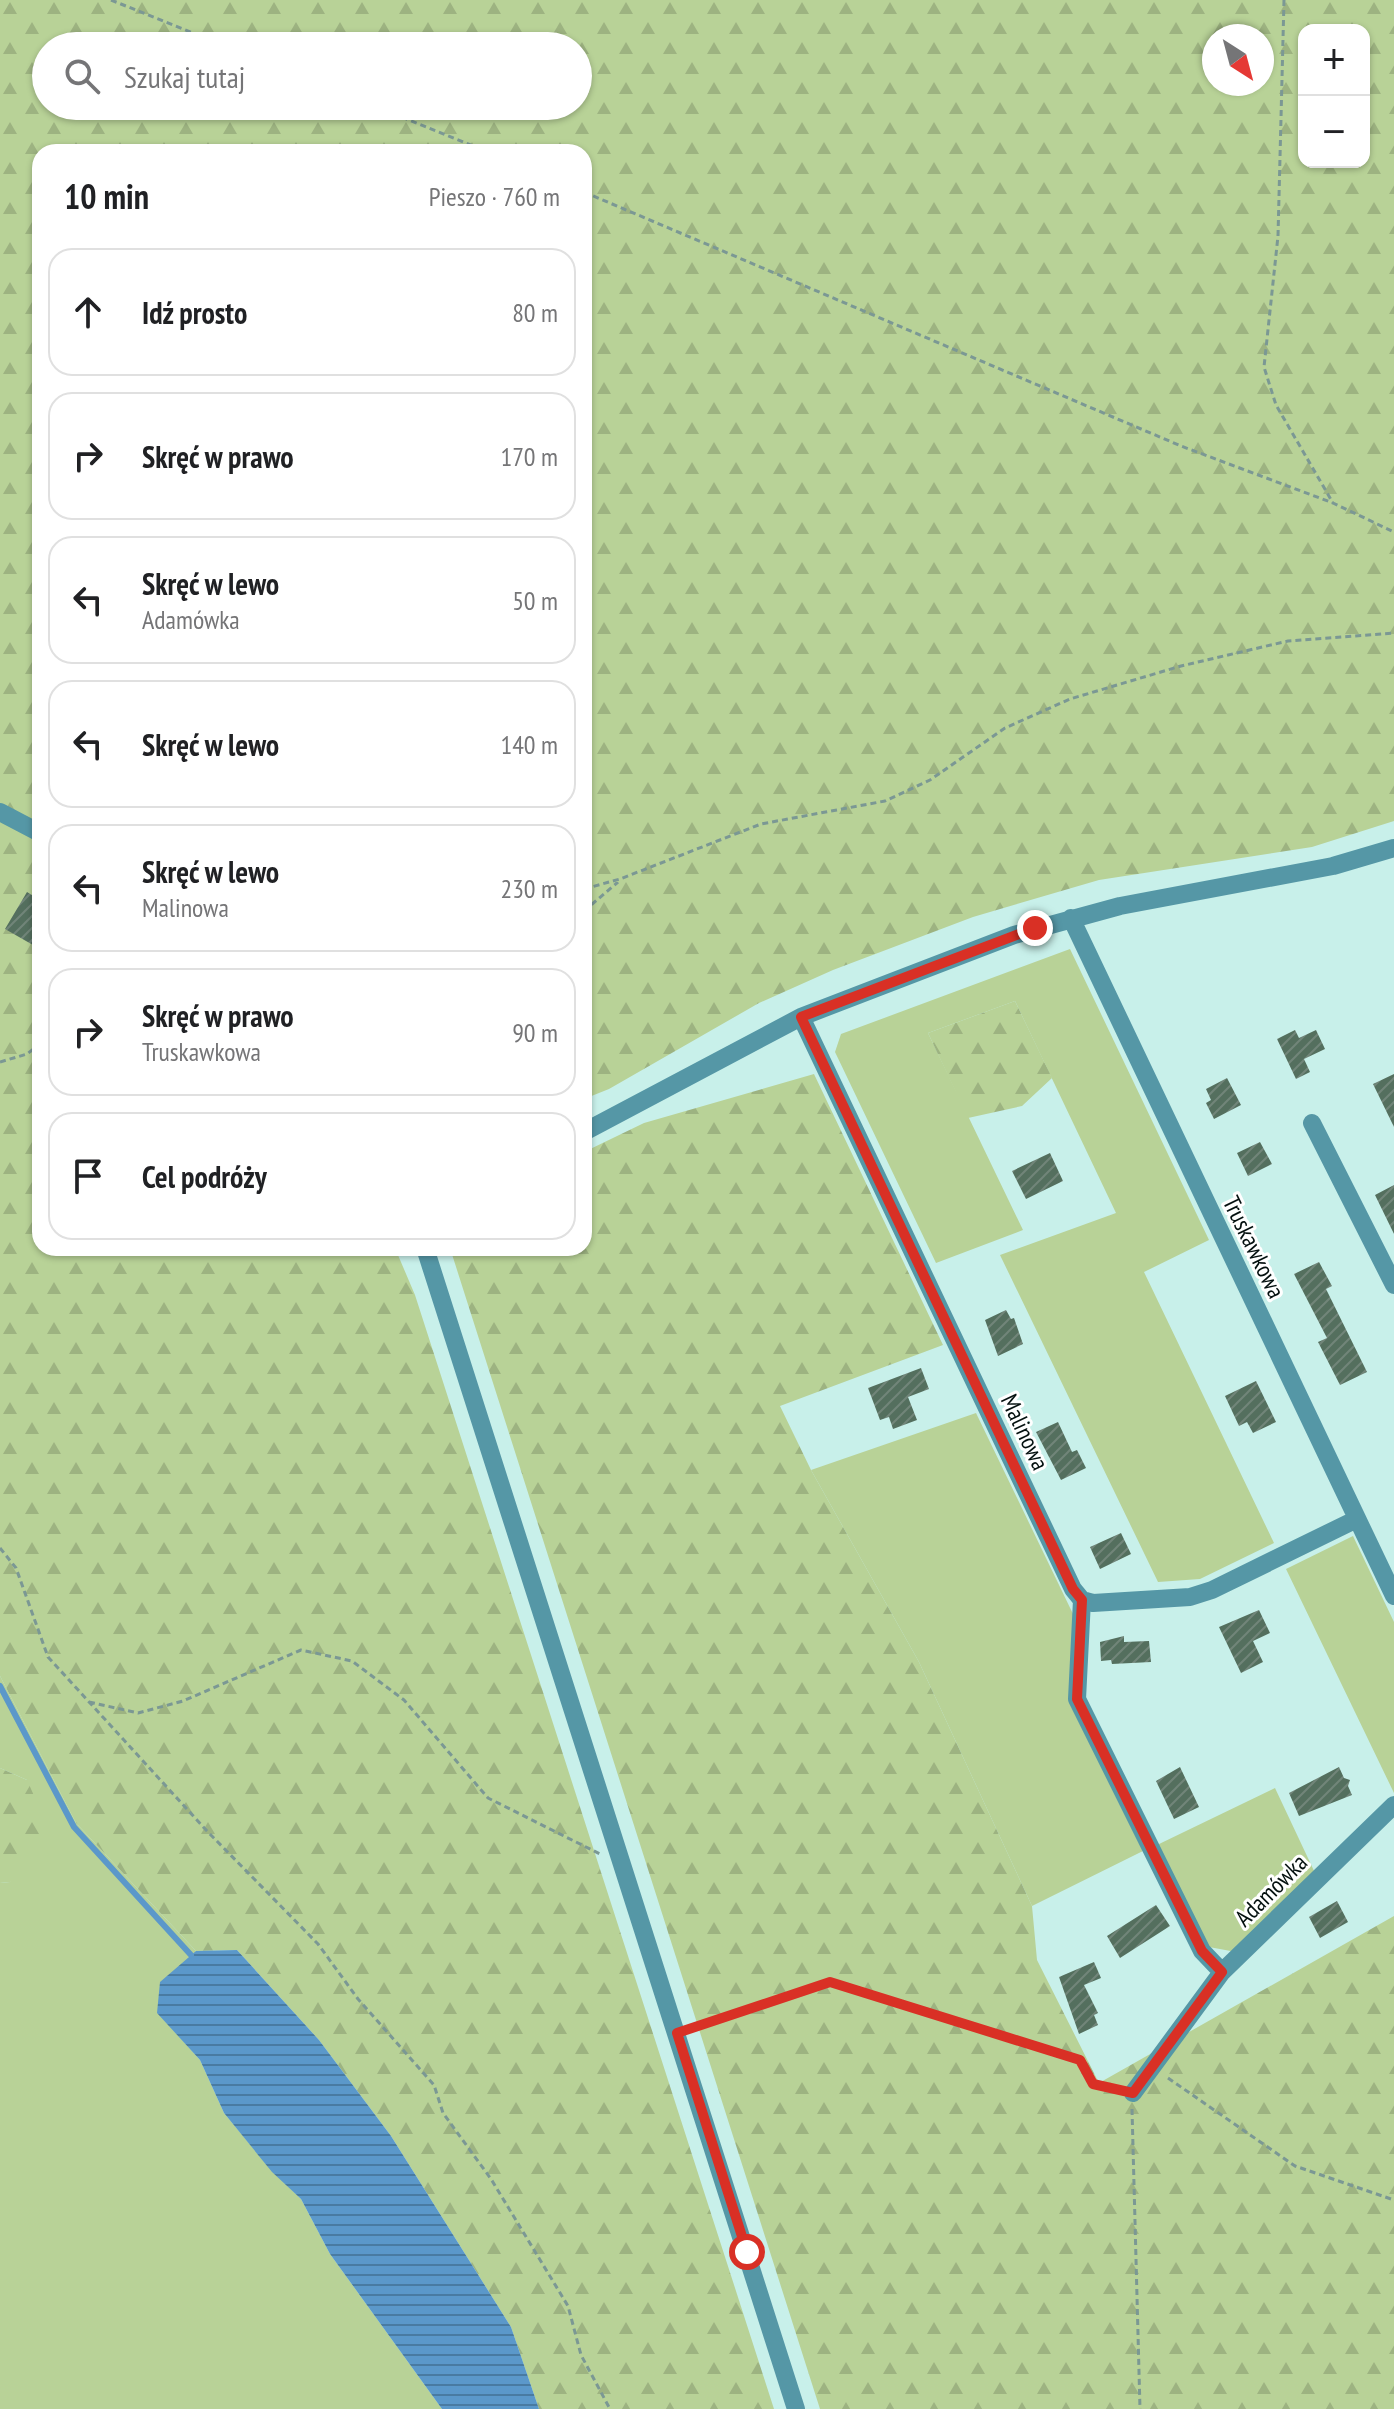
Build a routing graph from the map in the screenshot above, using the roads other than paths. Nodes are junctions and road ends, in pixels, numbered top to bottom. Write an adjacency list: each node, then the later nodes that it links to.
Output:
1 (0, 812): 2 (street)
2 (32, 829)
3 (1394, 848): 4 (street)
4 (1071, 918): 5 (street); 10 (street, Truskawkowa)
5 (801, 1017): 7 (street); 12 (street, Malinowa)
6 (1312, 1123): 9 (street)
7 (592, 1128)
8 (428, 1256): 16 (street)
9 (1394, 1285)
10 (1357, 1519): 11 (street, Truskawkowa); 12 (street)
11 (1394, 1596)
12 (1082, 1600): 14 (street)
13 (1394, 1805): 14 (street, Adamówka)
14 (1222, 1972): 15 (street, Adamówka)
15 (1133, 2093)
16 (796, 2409)

